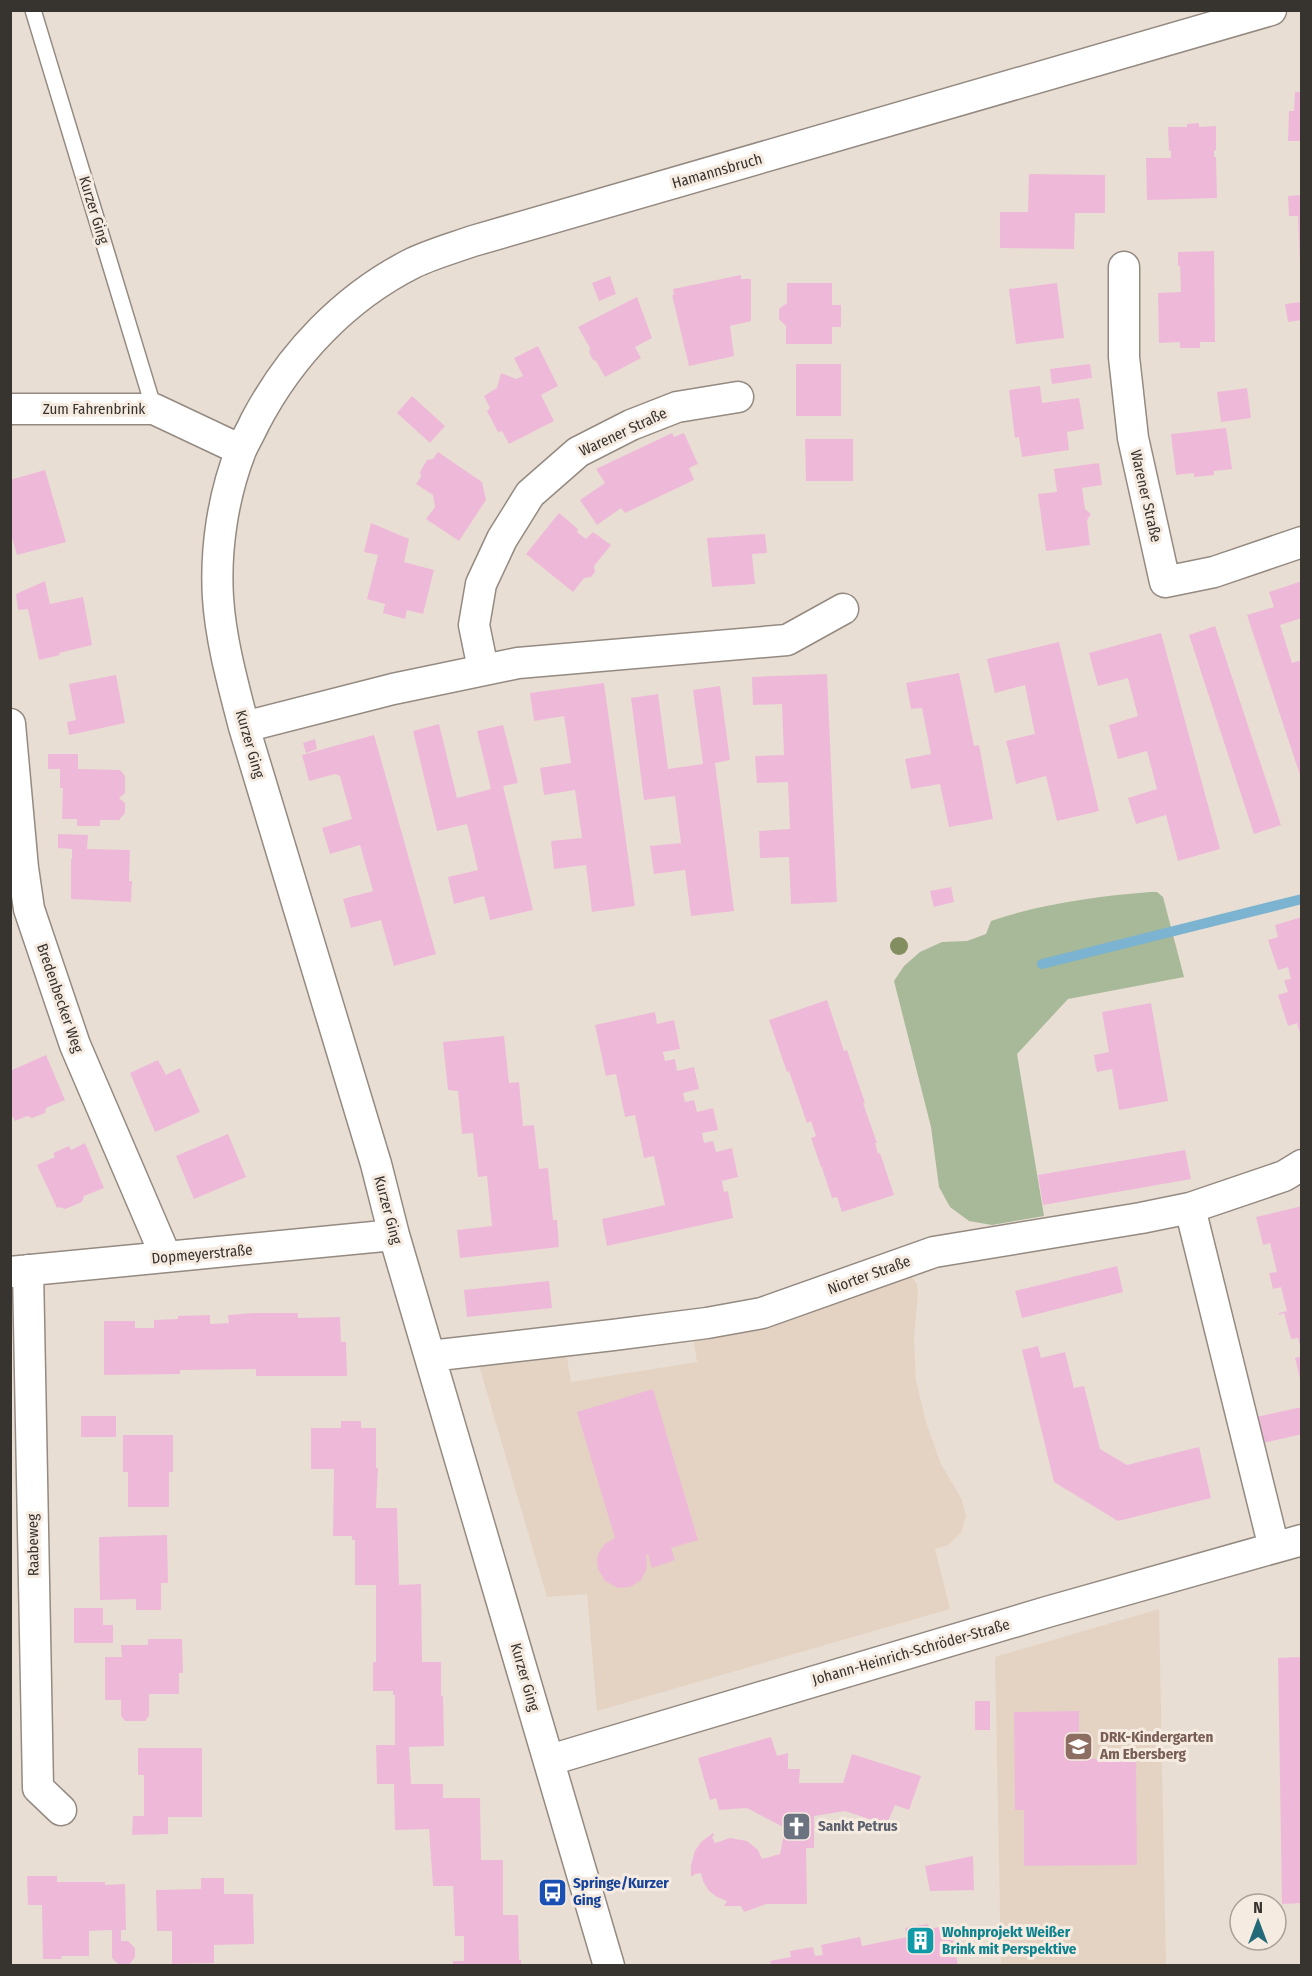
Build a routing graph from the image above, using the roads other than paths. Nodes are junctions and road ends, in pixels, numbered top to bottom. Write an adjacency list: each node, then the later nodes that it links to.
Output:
1 (33, 10): 6 (lane, Kurzer Ging)
2 (1271, 10): 7 (street, Hamannsbruch)
3 (1124, 267): 8 (street, Warener Straße)
4 (738, 397): 10 (street, Warener Straße)
5 (10, 409): 6 (street, Zum Fahrenbrink)
6 (154, 409): 7 (street, Zum Fahrenbrink)
7 (241, 450): 12 (street, Kurzer Ging)
8 (1302, 542)
9 (843, 609): 10 (street)
10 (483, 669): 12 (street)
11 (10, 724): 16 (street, Bredenbecker Weg)
12 (244, 727): 15 (street, Kurzer Ging)
13 (1302, 1165): 14 (street, Niorter Straße)
14 (1190, 1208): 18 (street, Niorter Straße); 19 (street, Johann-Heinrich-Schröder-Straße)
15 (394, 1235): 16 (street, Dopmeyerstraße); 18 (street, Kurzer Ging)
16 (166, 1257): 17 (street, Dopmeyerstraße)
17 (19, 1271): 21 (street, Raabeweg)
18 (430, 1356): 20 (street, Kurzer Ging)
19 (1288, 1544): 20 (street, Johann-Heinrich-Schröder-Straße)
20 (550, 1760): 22 (street, Kurzer Ging)
21 (61, 1810)
22 (609, 1965)

